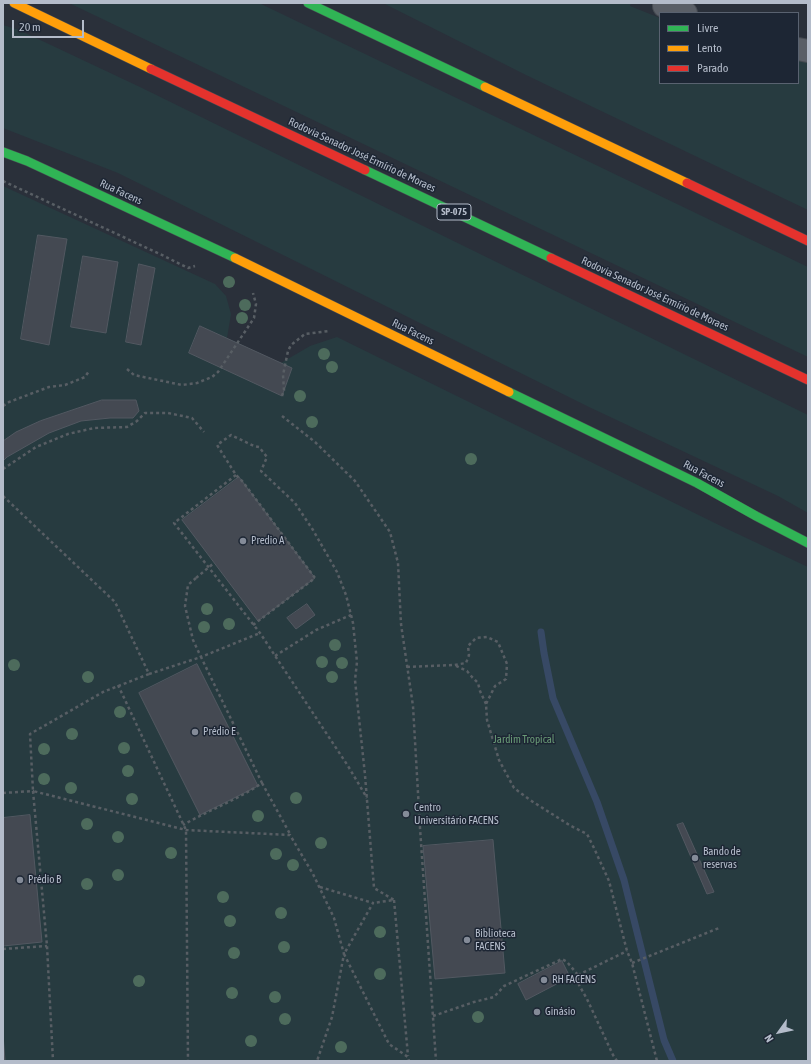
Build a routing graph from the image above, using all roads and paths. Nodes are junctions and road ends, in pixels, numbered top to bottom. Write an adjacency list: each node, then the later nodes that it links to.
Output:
1 (14, 3): 6 (main road, Rodovia Senador José Ermírio de Moraes / SP-075)
2 (308, 3): 9 (main road)
3 (664, 6): 4 (street)
4 (683, 12)
5 (35, 23): 6 (main road)
6 (100, 45): 14 (main road, Rodovia Senador José Ermírio de Moraes / SP-075)
7 (3, 152): 21 (main road, Rua Facens)
8 (3, 181): 10 (path)
9 (808, 241)
10 (196, 266)
11 (252, 292): 12 (path)
12 (127, 369)
13 (89, 371): 15 (path)
14 (808, 380)
15 (3, 406)
16 (282, 416): 29 (path)
17 (204, 432): 18 (path)
18 (3, 469)
19 (236, 475): 23 (path); 24 (path); 24 (path)
20 (3, 496): 30 (path)
21 (808, 543)
22 (214, 563): 27 (path, bridge)
23 (351, 616): 26 (path); 36 (path)
24 (253, 625): 25 (path)
25 (260, 633): 26 (path); 27 (path)
26 (275, 656): 36 (path)
27 (201, 657): 30 (path); 33 (path)
28 (454, 665): 29 (path); 32 (path); 32 (path)
29 (407, 667): 50 (path)
30 (149, 674): 31 (path)
31 (118, 685): 34 (path); 37 (path)
32 (486, 704): 46 (path)
33 (262, 783): 37 (path); 39 (path)
34 (33, 791): 35 (path); 38 (path); 44 (path)
35 (3, 793)
36 (367, 800): 41 (path)
37 (183, 824): 38 (path)
38 (186, 830): 39 (path); 53 (path)
39 (290, 835): 40 (path)
40 (319, 887): 42 (path); 47 (path)
41 (394, 900): 42 (path); 51 (path)
42 (373, 903): 47 (path)
43 (719, 928): 48 (path)
44 (47, 946): 45 (path); 52 (path)
45 (3, 949)
46 (627, 951): 48 (path); 49 (path)
47 (344, 954): 51 (path); 54 (path)
48 (632, 963): 58 (path)
49 (578, 975): 50 (path); 57 (path)
50 (433, 1016): 56 (path)
51 (408, 1057): 55 (path)
52 (53, 1061)
53 (188, 1061)
54 (317, 1061)
55 (409, 1061)
56 (436, 1061)
57 (617, 1061)
58 (657, 1061)

